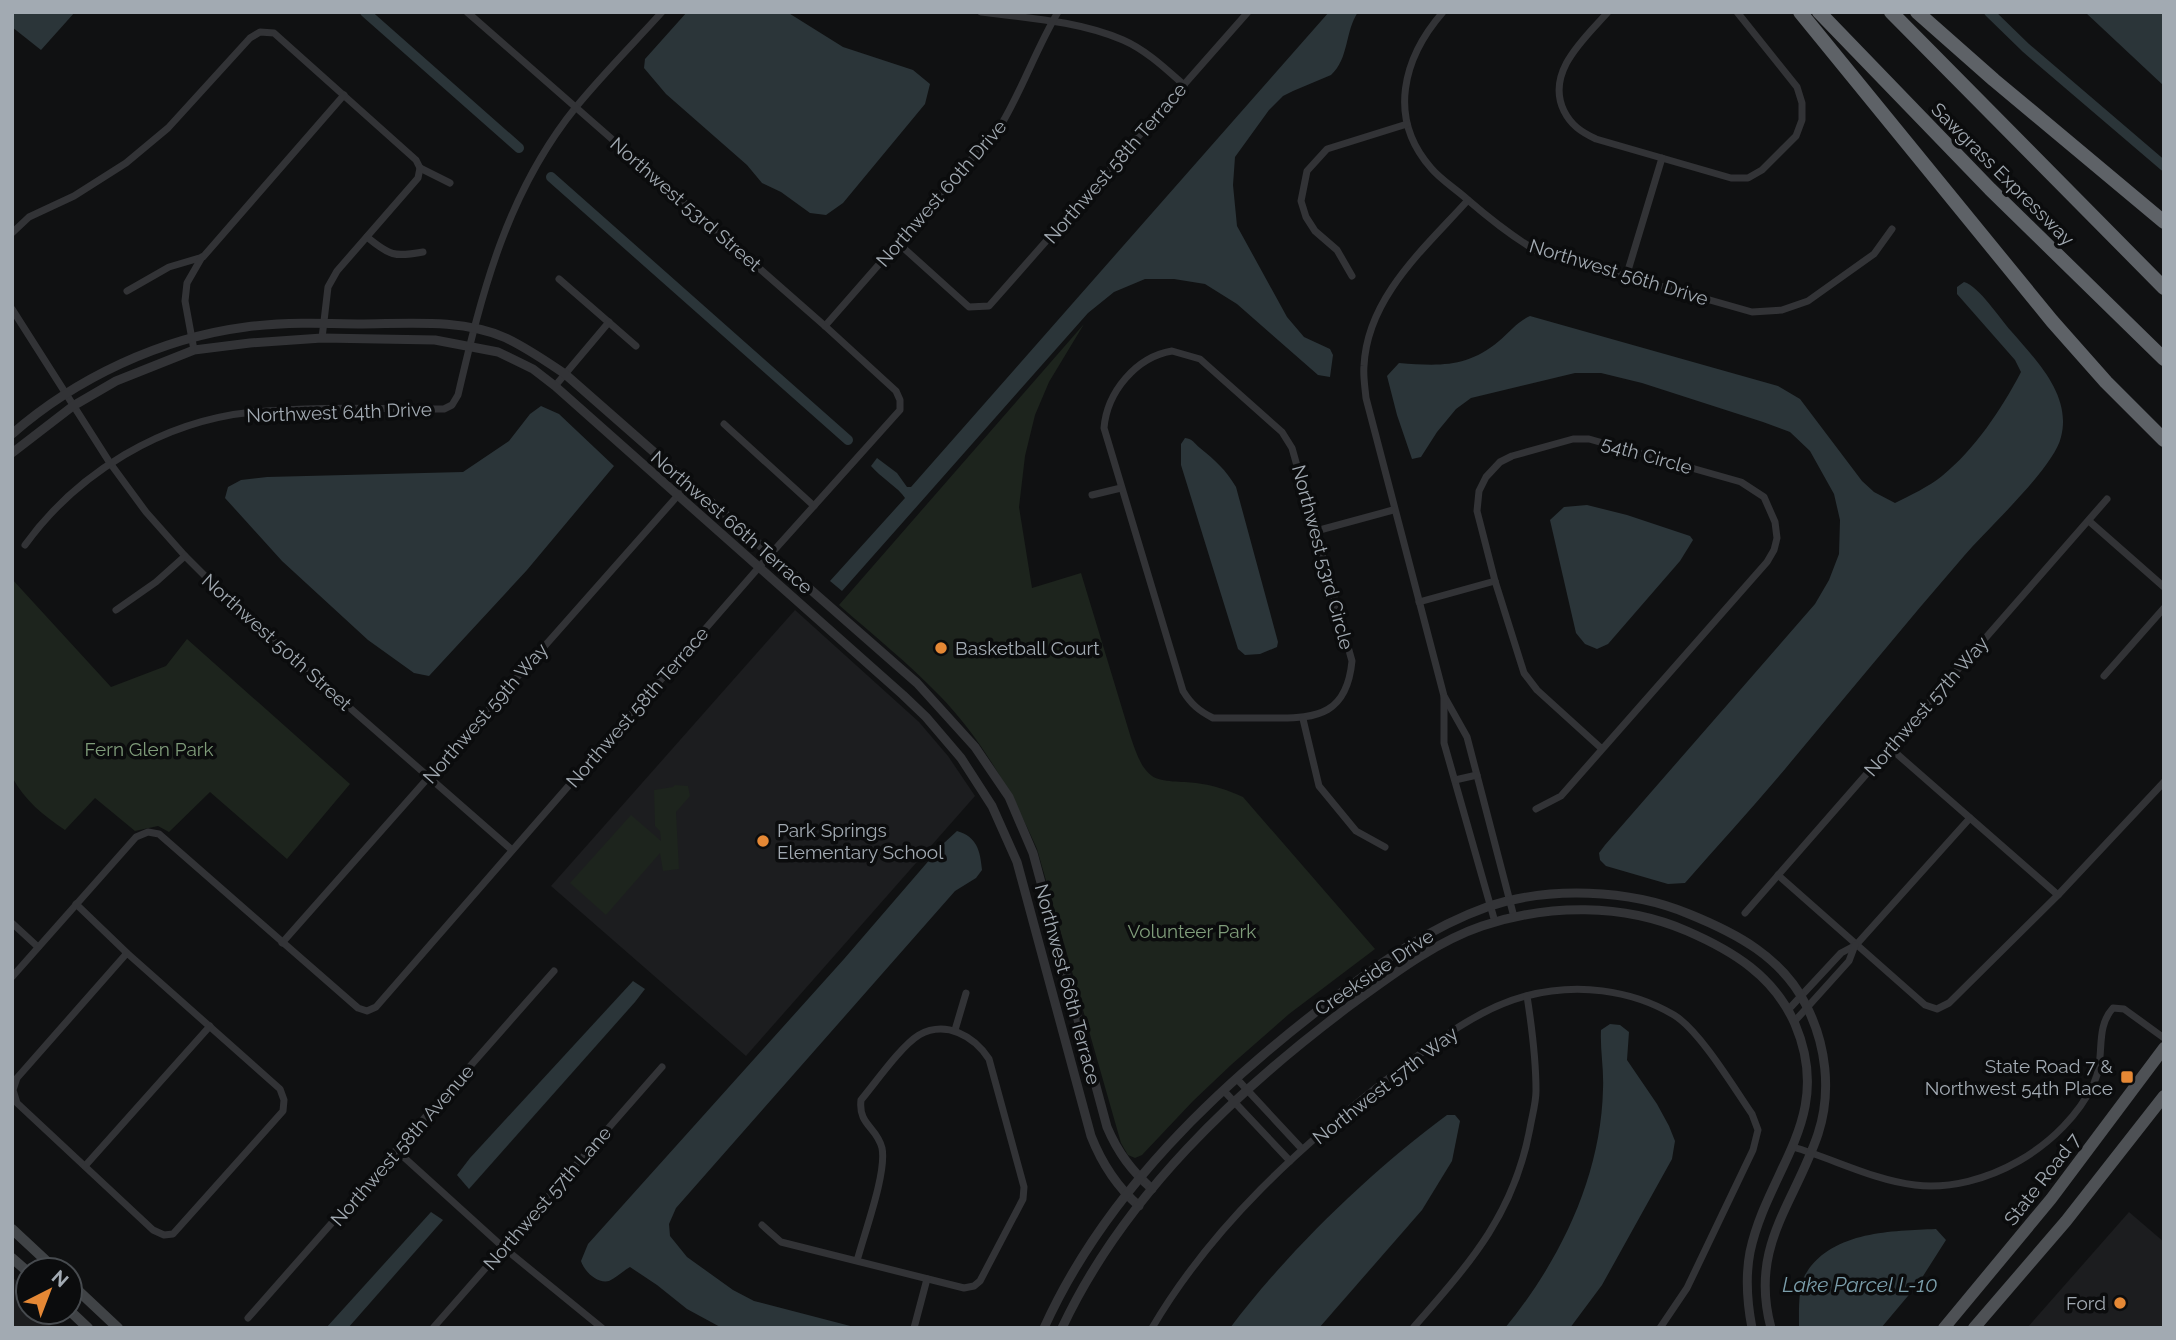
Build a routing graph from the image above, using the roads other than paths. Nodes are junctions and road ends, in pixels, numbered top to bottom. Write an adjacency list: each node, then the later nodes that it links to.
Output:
1 (467, 12): 16 (street, Northwest 53rd Street)
2 (662, 12): 16 (street, Northwest 64th Drive)
3 (981, 12): 13 (street)
4 (1058, 12): 13 (street, Northwest 60th Drive)
5 (1248, 12): 14 (street, Northwest 58th Terrace)
6 (1443, 12): 17 (street, Northwest 56th Drive)
7 (1608, 12): 18 (street)
8 (1737, 12): 18 (street)
9 (1800, 12): 52 (highway)
10 (1819, 12): 44 (highway, Sawgrass Expressway)
11 (1891, 12): 32 (highway, Sawgrass Expressway)
12 (1917, 12): 22 (highway)
13 (1053, 21): 14 (street); 26 (street, Northwest 60th Drive)
14 (1184, 85): 26 (street, Northwest 58th Terrace)
15 (344, 95): 19 (street); 24 (street); 28 (street)
16 (575, 108): 37 (street, Northwest 53rd Street); 38 (street, Northwest 64th Drive)
17 (1407, 124): 21 (street, Northwest 56th Drive); 29 (street)
18 (1661, 159): 30 (street)
19 (420, 168): 20 (street); 25 (street)
20 (450, 183)
21 (1468, 200): 30 (street, Northwest 56th Drive); 61 (street)
22 (2164, 222)
23 (1892, 229): 30 (street, Northwest 56th Drive)
24 (12, 233)
25 (368, 237): 27 (street); 36 (street)
26 (898, 243): 37 (street, Northwest 60th Drive)
27 (423, 252)
28 (202, 257): 33 (street); 39 (street)
29 (1352, 276)
30 (1626, 276)
31 (559, 279): 35 (street)
32 (2164, 288)
33 (127, 290)
34 (12, 309): 47 (street, Northwest 50th Street)
35 (609, 322): 42 (street); 45 (street)
36 (323, 324): 38 (street, Northwest 66th Terrace); 39 (street, Northwest 66th Terrace); 40 (street)
37 (825, 326): 48 (street, Northwest 53rd Street)
38 (474, 330): 41 (street, Northwest 64th Drive); 45 (street, Northwest 66th Terrace)
39 (192, 337): 43 (street); 47 (street, Northwest 66th Terrace)
40 (321, 338): 41 (street, Northwest 66th Terrace); 43 (street, Northwest 66th Terrace)
41 (469, 345): 46 (street, Northwest 66th Terrace); 54 (street, Northwest 64th Drive)
42 (636, 346)
43 (194, 350): 49 (street, Northwest 66th Terrace)
44 (2164, 359)
45 (565, 374): 46 (street); 55 (street, Northwest 66th Terrace)
46 (555, 386): 57 (street, Northwest 66th Terrace)
47 (65, 393): 49 (street, Northwest 50th Street); 51 (street, Northwest 66th Terrace)
48 (900, 400): 60 (street, Northwest 58th Terrace)
49 (73, 406): 53 (street, Northwest 66th Terrace); 54 (street, Northwest 50th Street)
50 (724, 424): 60 (street)
51 (12, 434)
52 (2164, 440)
53 (12, 453)
54 (110, 463): 64 (street, Northwest 64th Drive); 65 (street, Northwest 50th Street)
55 (688, 484): 57 (street, Northwest 59th Way); 66 (street, Northwest 66th Terrace)
56 (1121, 488): 58 (street); 63 (street, Northwest 53rd Circle); 77 (street, Northwest 53rd Circle)
57 (678, 495): 67 (street, Northwest 66th Terrace); 81 (street, Northwest 59th Way)
58 (1092, 495)
59 (2107, 499): 62 (street, Northwest 57th Way)
60 (814, 506): 66 (street, Northwest 58th Terrace)
61 (1393, 510): 63 (street); 70 (street)
62 (2089, 521): 69 (street); 78 (street, Northwest 57th Way)
63 (1316, 531): 77 (street, Northwest 53rd Circle)
64 (25, 545)
65 (184, 556): 72 (street); 81 (street, Northwest 50th Street)
66 (769, 556): 67 (street, Northwest 58th Terrace); 73 (street, Northwest 66th Terrace)
67 (760, 566): 74 (street, Northwest 66th Terrace); 87 (street, Northwest 58th Terrace)
68 (1495, 580): 70 (street); 79 (street, 54th Circle); 79 (street, 54th Circle)
69 (2164, 587)
70 (1419, 602): 76 (street)
71 (2164, 608): 75 (street)
72 (116, 610)
73 (873, 645): 74 (street); 126 (street, Northwest 66th Terrace)
74 (861, 658): 128 (street, Northwest 66th Terrace)
75 (2104, 676)
76 (1444, 696): 80 (street); 82 (street)
77 (1303, 719): 86 (street)
78 (1889, 747): 85 (street); 88 (street, Northwest 57th Way)
79 (1602, 749): 84 (street, 54th Circle)
80 (1477, 775): 82 (street); 90 (street)
81 (428, 778): 87 (street, Northwest 50th Street); 97 (street, Northwest 59th Way)
82 (1455, 780): 92 (street)
83 (2164, 782): 89 (street)
84 (1536, 809)
85 (1970, 818): 89 (street); 98 (street)
86 (1385, 847)
87 (512, 850): 97 (street, Northwest 58th Terrace)
88 (1778, 875): 93 (street, Northwest 57th Way); 98 (street)
89 (2057, 895): 98 (street)
90 (1509, 901): 92 (street, Creekside Drive); 94 (street); 105 (street, Creekside Drive)
91 (76, 905): 97 (street); 99 (street); 100 (street)
92 (1491, 906): 95 (street); 114 (street, Creekside Drive)
93 (1745, 914)
94 (1514, 917): 95 (street, Creekside Drive); 107 (street, Creekside Drive)
95 (1495, 922): 117 (street, Creekside Drive)
96 (12, 923): 99 (street)
97 (282, 943)
98 (1856, 945): 105 (street); 106 (street)
99 (38, 947): 102 (street)
100 (127, 953): 109 (street); 115 (street)
101 (554, 971): 122 (street, Northwest 58th Avenue)
102 (12, 976)
103 (966, 993): 110 (street)
104 (1527, 996): 121 (street, Northwest 57th Way); 145 (street); 146 (street, Northwest 57th Way)
105 (1801, 996): 106 (street, Creekside Drive); 107 (street)
106 (1808, 1007): 108 (street); 123 (street, Creekside Drive)
107 (1788, 1010): 108 (street, Creekside Drive)
108 (1794, 1022): 120 (street, Creekside Drive)
109 (209, 1026): 125 (street); 125 (street)
110 (955, 1030): 134 (street); 135 (street)
111 (2164, 1038): 123 (street)
112 (2164, 1048): 149 (main road, State Road 7)
113 (662, 1067): 132 (street, Northwest 57th Lane)
114 (1237, 1079): 116 (street, Creekside Drive); 117 (street)
115 (13, 1090): 125 (street)
116 (1224, 1091): 119 (street); 126 (street, Creekside Drive)
117 (1248, 1091): 119 (street, Creekside Drive); 121 (street)
118 (2163, 1096): 150 (main road)
119 (1235, 1103): 124 (street); 127 (street, Creekside Drive)
120 (1793, 1147): 123 (street); 147 (street, Creekside Drive)
121 (1302, 1149): 124 (street, Northwest 57th Way)
122 (397, 1151): 132 (street); 137 (street, Northwest 58th Avenue)
123 (1811, 1153): 148 (street, Creekside Drive)
124 (1290, 1161): 144 (street, Northwest 57th Way)
125 (85, 1166)
126 (1140, 1178): 127 (street, Northwest 66th Terrace); 128 (street, Creekside Drive)
127 (1152, 1189): 129 (street, Creekside Drive)
128 (1126, 1195): 129 (street, Northwest 66th Terrace); 142 (street, Creekside Drive)
129 (1139, 1206): 143 (street, Creekside Drive)
130 (762, 1225): 134 (street)
131 (12, 1229): 133 (main road)
132 (504, 1248): 139 (street, Northwest 57th Lane); 140 (street)
133 (41, 1256)
134 (857, 1261): 135 (street)
135 (927, 1279): 141 (street)
136 (84, 1296): 138 (main road)
137 (248, 1318)
138 (118, 1328)
139 (433, 1328)
140 (602, 1328)
141 (914, 1328)
142 (1044, 1328)
143 (1062, 1328)
144 (1152, 1328)
145 (1413, 1328)
146 (1660, 1328)
147 (1752, 1328)
148 (1771, 1328)
149 (1944, 1328)
150 (1974, 1328)

